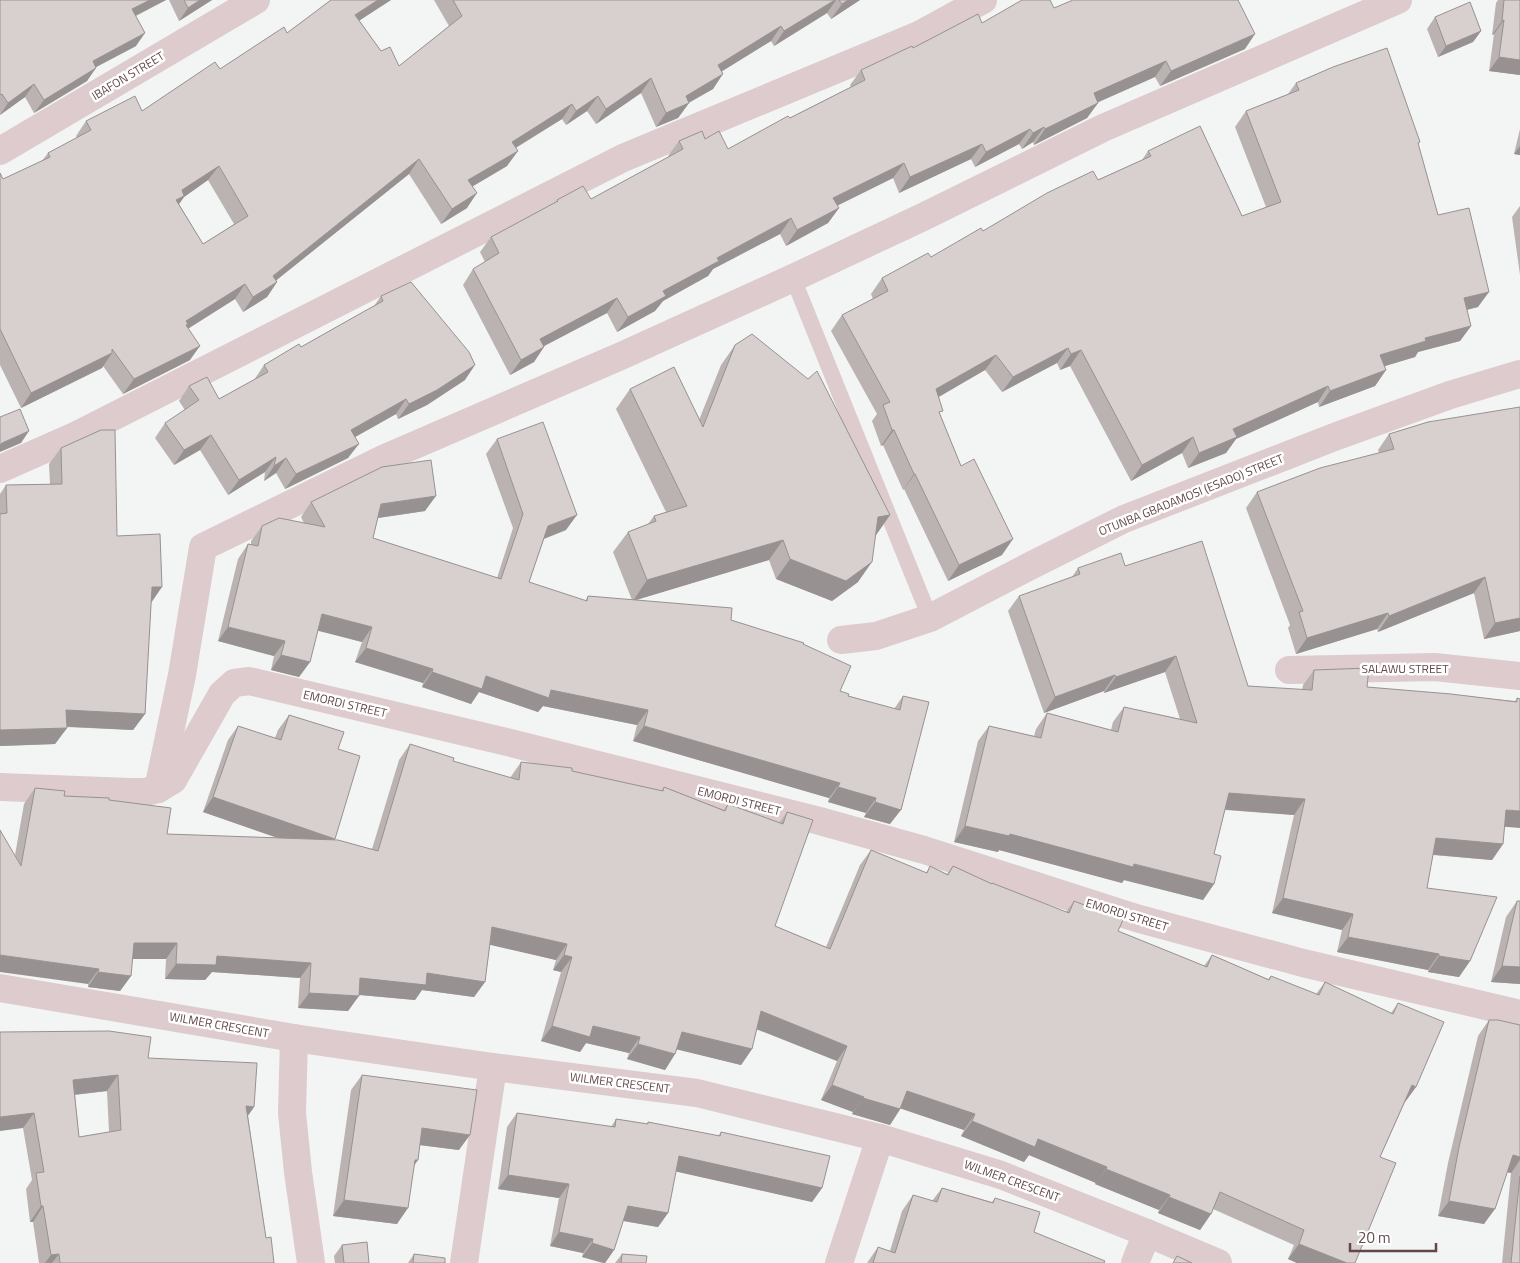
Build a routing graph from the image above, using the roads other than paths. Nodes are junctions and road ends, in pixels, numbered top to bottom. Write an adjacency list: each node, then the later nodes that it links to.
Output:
1 (256, 0): 4 (street, IBAFON STREET)
2 (983, 0): 7 (street)
3 (1381, 2): 5 (street)
4 (0, 151)
5 (793, 278): 8 (lane); 13 (street)
6 (1520, 374): 8 (street, OTUNBA GBADAMOSI (ESADO) STREET)
7 (0, 469)
8 (930, 618): 9 (street, OTUNBA GBADAMOSI (ESADO) STREET)
9 (841, 640)
10 (1289, 670): 11 (street, SALAWU STREET)
11 (1520, 676)
12 (0, 787): 13 (street)
13 (158, 789): 15 (street, EMORDI STREET)
14 (0, 988): 16 (street, WILMER CRESCENT)
15 (1520, 1014)
16 (294, 1038): 17 (street, WILMER CRESCENT); 20 (street)
17 (493, 1067): 18 (street, WILMER CRESCENT); 21 (street)
18 (880, 1138): 19 (street, WILMER CRESCENT); 22 (street)
19 (1147, 1233): 23 (street); 24 (street, WILMER CRESCENT)
20 (311, 1263)
21 (464, 1263)
22 (839, 1263)
23 (1135, 1263)
24 (1218, 1263)

